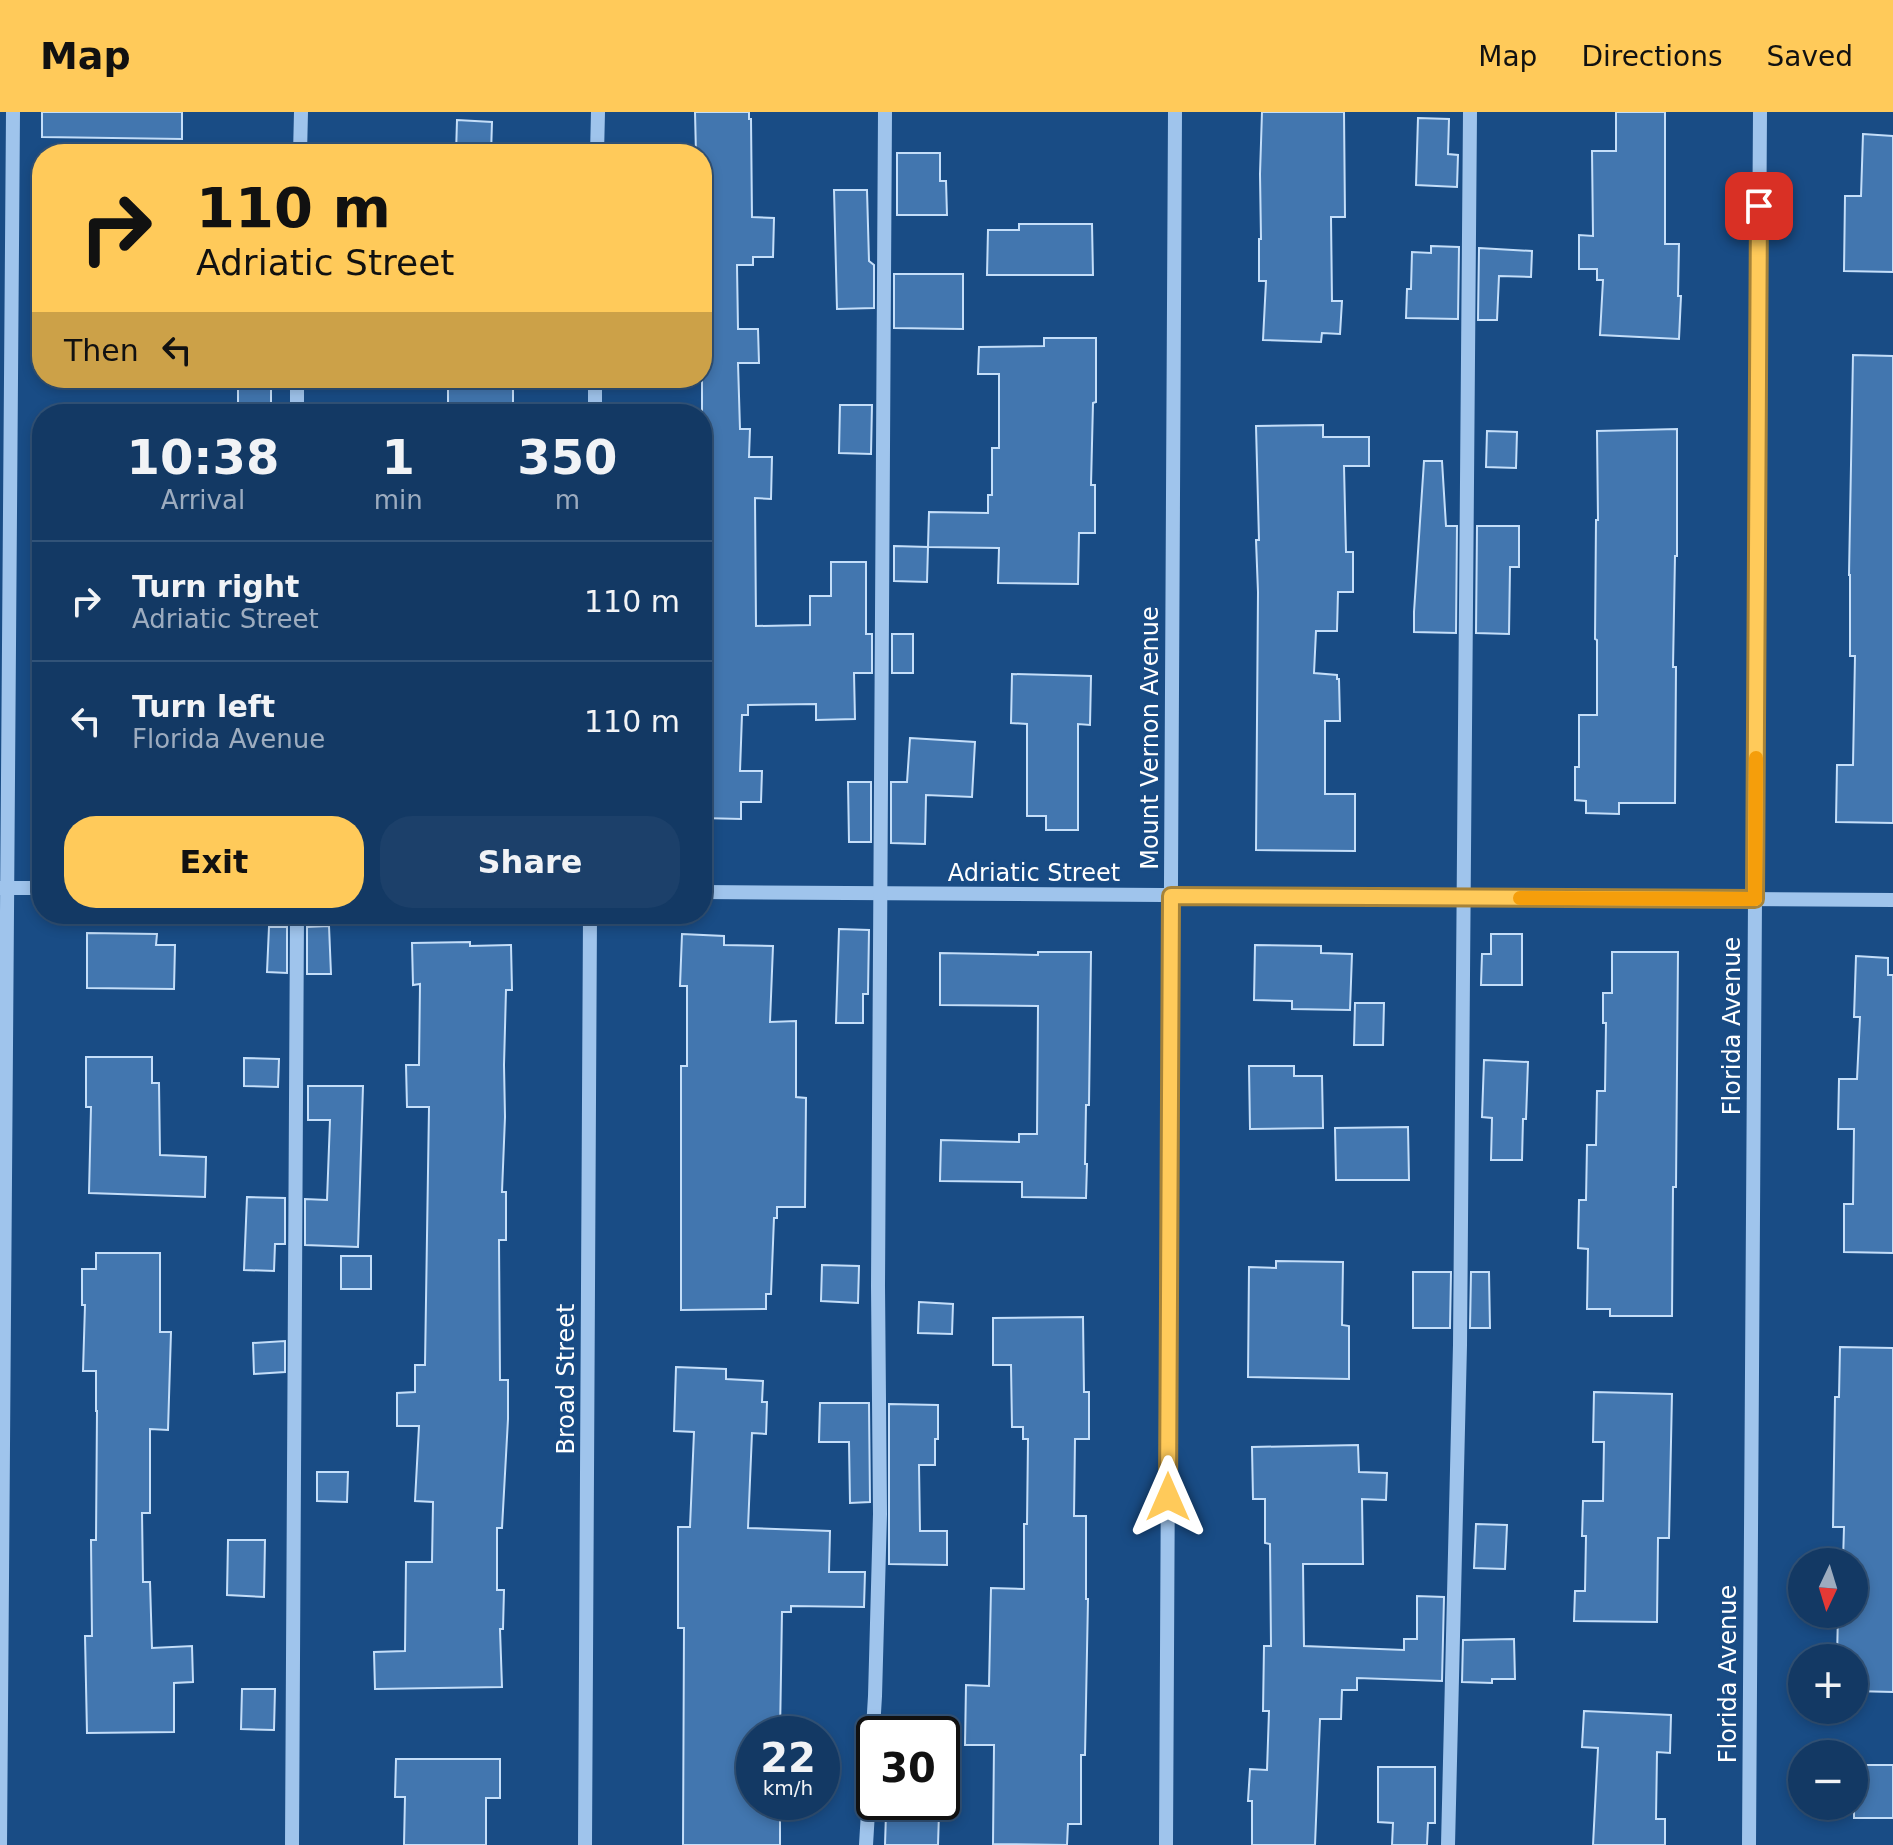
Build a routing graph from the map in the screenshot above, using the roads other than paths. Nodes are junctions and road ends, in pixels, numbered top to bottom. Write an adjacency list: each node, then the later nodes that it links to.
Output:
1 (13, 112): 10 (street)
2 (301, 112): 8 (street)
3 (598, 112): 9 (street)
4 (885, 112): 13 (street)
5 (1175, 112): 14 (street, Mount Vernon Avenue)
6 (1470, 112): 15 (street)
7 (1760, 112): 16 (street, Florida Avenue)
8 (300, 144)
9 (597, 144)
10 (4, 888): 11 (street); 20 (street)
11 (32, 888)
12 (712, 892): 13 (street, Adriatic Street)
13 (881, 893): 14 (street, Adriatic Street); 23 (street)
14 (1171, 896): 15 (street, Adriatic Street); 24 (street, Mount Vernon Avenue)
15 (1465, 898): 16 (street, Adriatic Street); 25 (street)
16 (1755, 899): 17 (street, Adriatic Street); 26 (street, Florida Avenue)
17 (1893, 900)
18 (297, 924): 21 (street)
19 (590, 924): 22 (street, Broad Street)
20 (0, 1845)
21 (292, 1845)
22 (585, 1845)
23 (866, 1845)
24 (1166, 1845)
25 (1448, 1845)
26 (1749, 1845)

